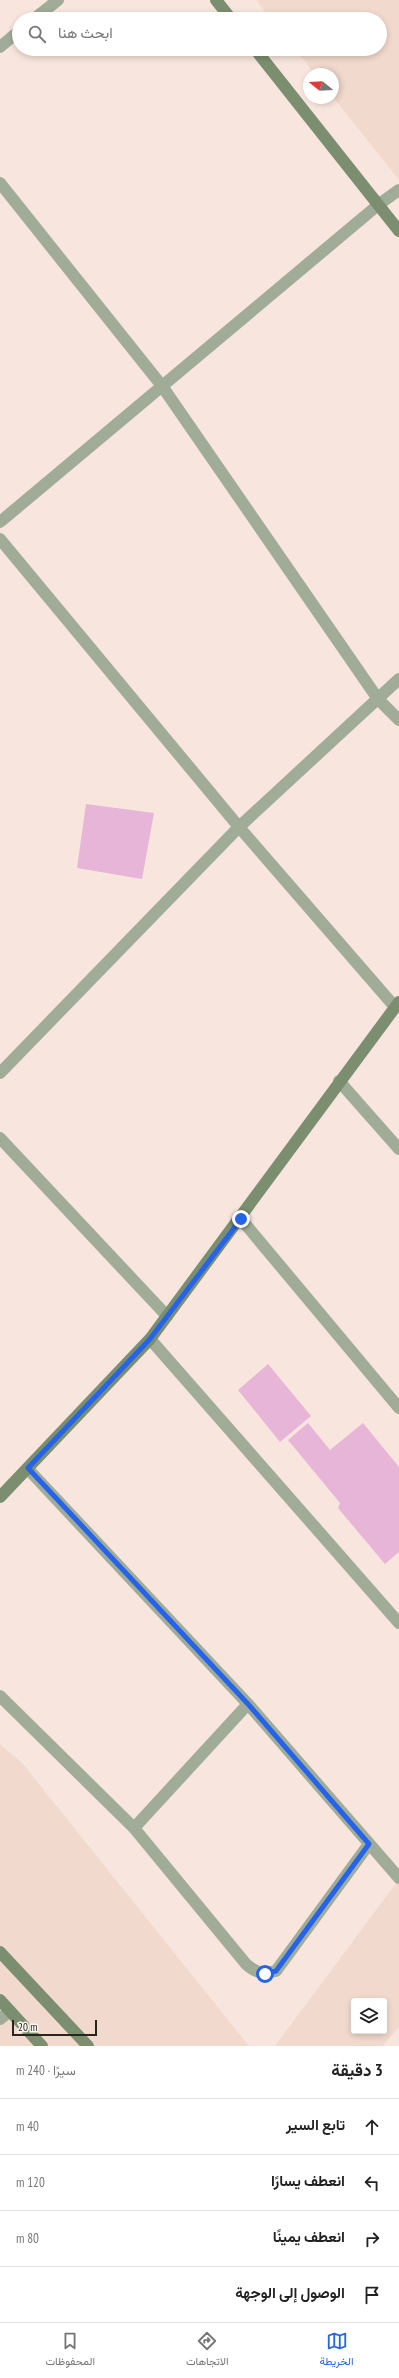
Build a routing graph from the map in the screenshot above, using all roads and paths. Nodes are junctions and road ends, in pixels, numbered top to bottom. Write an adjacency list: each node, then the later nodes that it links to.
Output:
1 (58, 0): 3 (street)
2 (216, 0): 4 (street)
3 (43, 12)
4 (225, 12)
5 (12, 37): 6 (street)
6 (0, 47)
7 (260, 56): 10 (street)
8 (0, 183): 12 (street)
9 (399, 190): 10 (street)
10 (378, 205): 11 (street); 12 (street)
11 (399, 231)
12 (162, 386): 13 (street); 16 (street)
13 (0, 522)
14 (0, 539): 18 (street)
15 (399, 679): 16 (street)
16 (378, 699): 17 (street); 18 (street)
17 (399, 720)
18 (239, 827): 19 (street); 20 (street)
19 (397, 1005): 21 (street)
20 (0, 1073)
21 (339, 1081): 23 (street); 24 (street)
22 (0, 1138): 25 (street)
23 (399, 1149)
24 (241, 1219): 25 (street); 27 (street)
25 (167, 1316): 26 (street)
26 (150, 1339): 28 (street); 30 (street)
27 (399, 1408)
28 (28, 1468): 29 (street); 32 (street)
29 (0, 1497)
30 (399, 1623)
31 (0, 1696): 33 (street)
32 (248, 1704): 33 (street); 34 (street)
33 (134, 1828): 34 (street)
34 (369, 1844): 35 (street)
35 (399, 1878)
36 (0, 1952): 41 (street)
37 (0, 2000): 38 (street)
38 (10, 2011): 39 (street); 40 (street)
39 (0, 2020)
40 (42, 2046)
41 (88, 2046)

